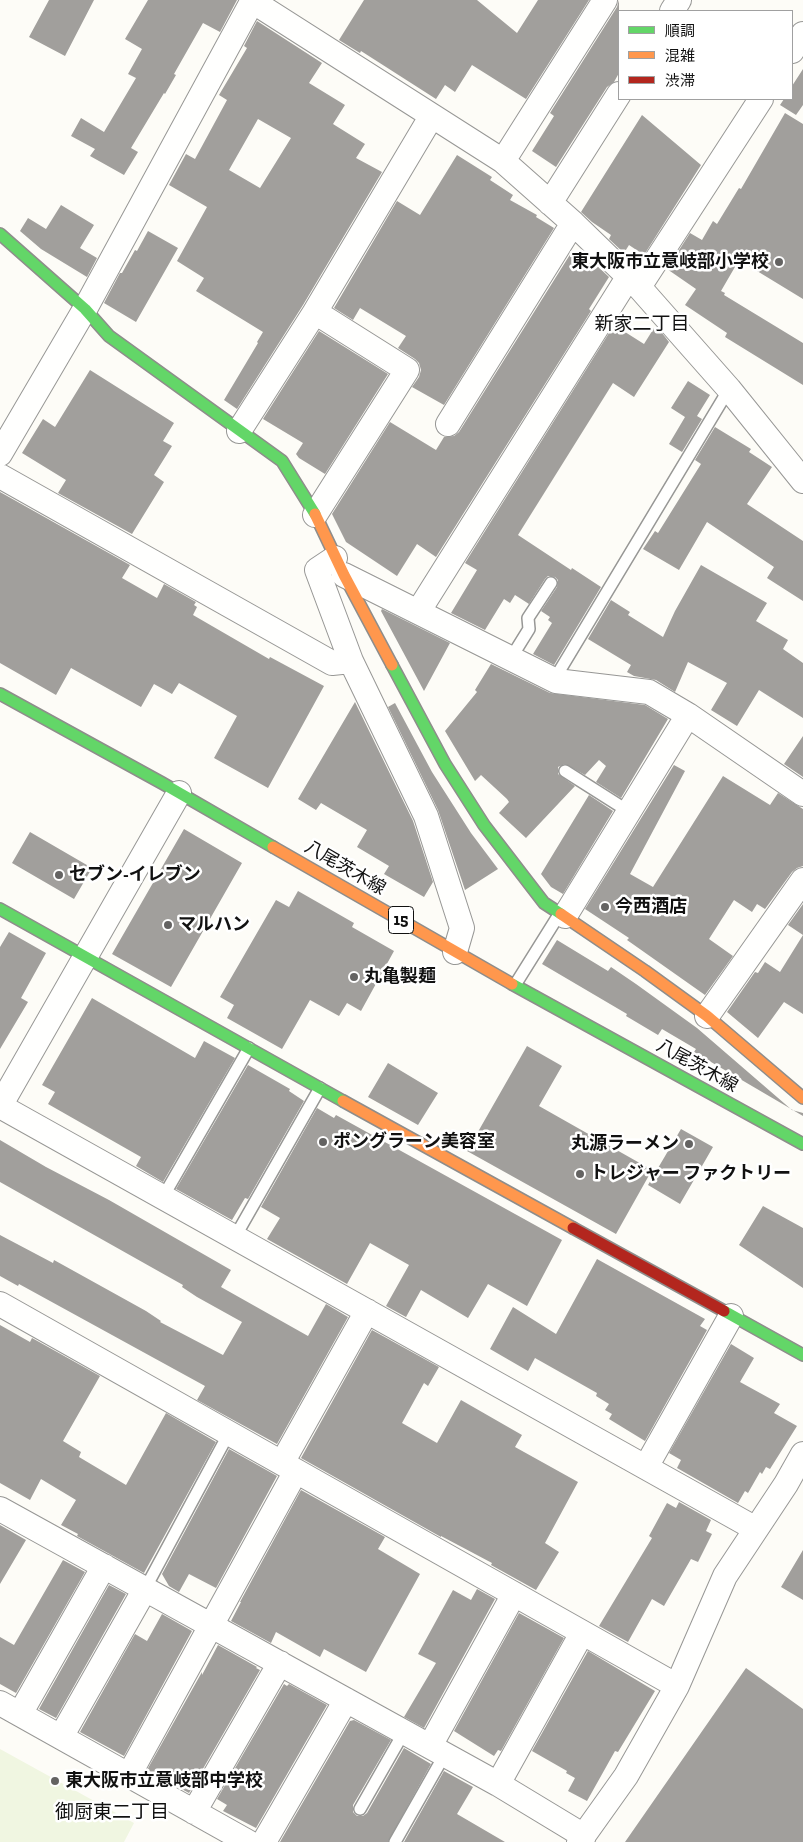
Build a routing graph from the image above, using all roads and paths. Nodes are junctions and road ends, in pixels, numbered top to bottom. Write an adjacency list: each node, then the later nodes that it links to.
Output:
1 (253, 0): 7 (street); 13 (street)
2 (605, 0): 8 (street)
3 (803, 34): 4 (street)
4 (793, 50)
5 (618, 96): 9 (street)
6 (760, 100): 12 (street)
7 (431, 117): 8 (street); 14 (street)
8 (503, 161): 9 (street)
9 (550, 203): 10 (street)
10 (573, 222): 12 (street); 16 (street)
11 (0, 234): 13 (street)
12 (634, 281): 15 (street); 24 (street)
13 (85, 309): 17 (street); 18 (street)
14 (315, 312): 17 (street); 21 (street)
15 (728, 389): 20 (street); 27 (lane)
16 (448, 424)
17 (239, 432): 21 (street)
18 (0, 454)
19 (0, 476): 26 (street)
20 (803, 481)
21 (315, 515): 22 (street)
22 (339, 566): 24 (street); 26 (street); 36 (street)
23 (551, 583): 25 (lane)
24 (418, 612): 25 (street)
25 (511, 658): 27 (street)
26 (351, 662): 37 (street)
27 (554, 680): 29 (street)
28 (0, 694): 31 (street, 八尾茨木線 / 15)
29 (688, 715): 32 (street); 33 (street)
30 (565, 771): 33 (lane)
31 (180, 793): 37 (street, 八尾茨木線 / 15); 38 (street)
32 (803, 794)
33 (628, 811): 36 (street)
34 (803, 880): 40 (street)
35 (0, 909): 38 (street)
36 (562, 915): 39 (lane); 40 (street)
37 (455, 952): 39 (street, 八尾茨木線 / 15)
38 (86, 957): 41 (street); 44 (street)
39 (515, 985): 45 (street, 八尾茨木線 / 15)
40 (707, 1016): 43 (street)
41 (250, 1048): 42 (street); 46 (lane)
42 (320, 1088): 47 (lane); 50 (street)
43 (803, 1098)
44 (0, 1106): 46 (street)
45 (803, 1144)
46 (163, 1197): 47 (street)
47 (235, 1237): 49 (street)
48 (0, 1304): 52 (street)
49 (367, 1311): 54 (street); 55 (street)
50 (731, 1316): 51 (street); 55 (street)
51 (803, 1355)
52 (229, 1433): 54 (street); 59 (lane)
53 (803, 1454): 57 (street)
54 (289, 1467): 60 (street); 61 (street)
55 (646, 1467): 57 (street)
56 (0, 1509): 58 (street)
57 (756, 1529): 64 (street)
58 (104, 1566): 59 (street); 67 (street)
59 (145, 1589): 61 (street); 69 (street)
60 (514, 1594): 62 (street); 70 (street)
61 (211, 1625): 63 (street); 71 (street)
62 (582, 1633): 64 (street); 72 (street)
63 (280, 1663): 65 (street); 74 (street)
64 (678, 1686): 75 (street)
65 (346, 1700): 68 (street); 77 (street)
66 (0, 1703): 67 (street)
67 (20, 1714): 69 (street)
68 (404, 1732): 70 (street); 73 (lane)
69 (61, 1737): 71 (street)
70 (437, 1750): 72 (street); 78 (lane)
71 (129, 1775): 74 (street)
72 (498, 1784): 75 (street)
73 (360, 1809)
74 (194, 1812): 76 (street)
75 (582, 1839)
76 (248, 1842)
77 (264, 1842)
78 (395, 1842)

